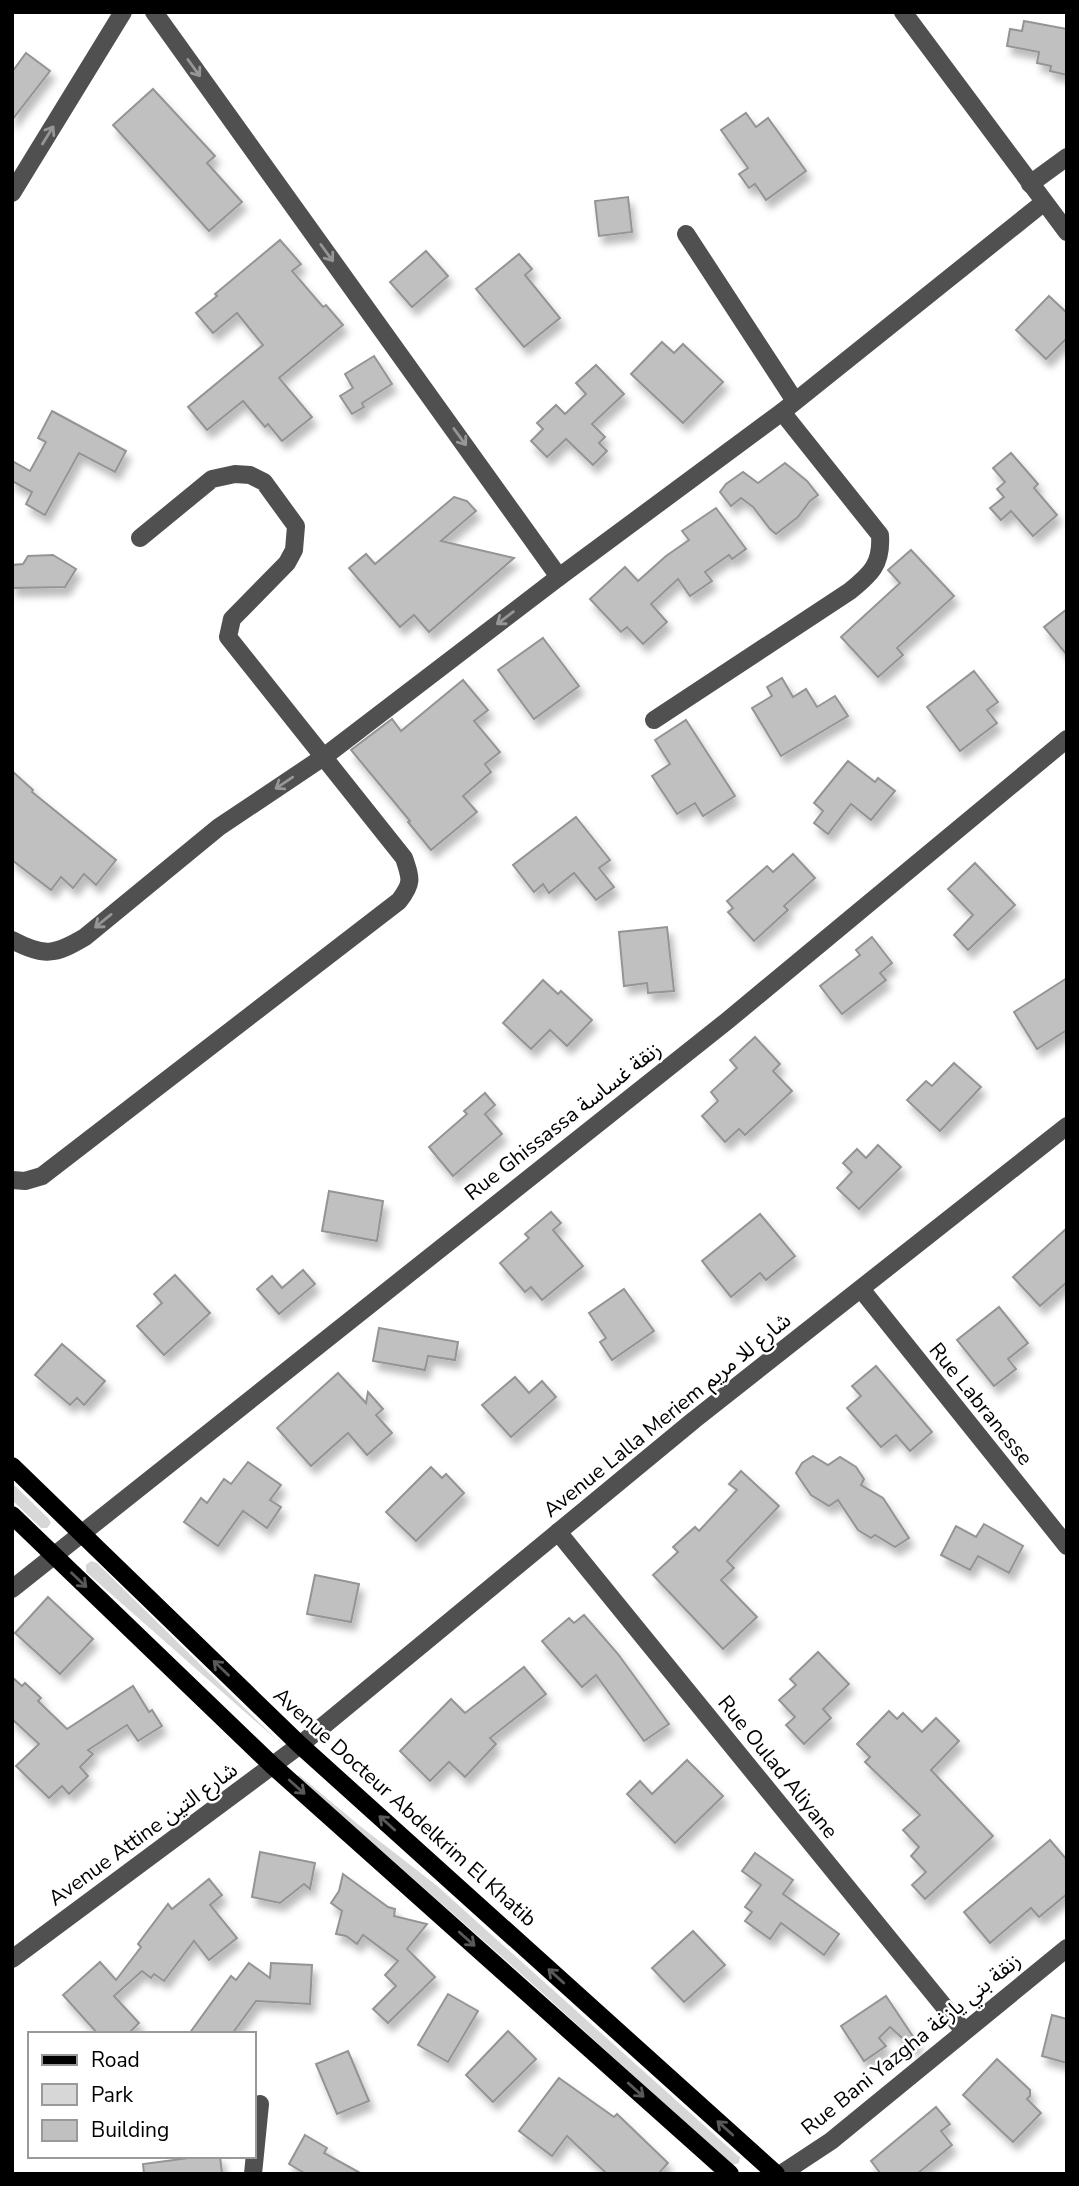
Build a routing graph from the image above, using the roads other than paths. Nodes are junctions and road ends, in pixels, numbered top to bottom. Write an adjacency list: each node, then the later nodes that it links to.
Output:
1 (123, 12): 6 (street, one-way to 1)
2 (155, 12): 12 (street, one-way to 12)
3 (903, 12): 5 (street)
4 (1067, 158): 5 (street)
5 (1030, 184): 7 (street)
6 (12, 193)
7 (1043, 203): 8 (street); 10 (street)
8 (1067, 232)
9 (686, 234): 10 (street)
10 (789, 407): 12 (street); 13 (street)
11 (140, 538): 15 (street)
12 (559, 577): 15 (street, one-way to 15)
13 (654, 720)
14 (1067, 738): 23 (street, Rue Ghissassa زنقة غساسة)
15 (325, 756): 16 (street, one-way to 16); 18 (street)
16 (12, 940)
17 (1067, 1126): 19 (street, Avenue Lalla Meriem شارع للا مريم)
18 (12, 1180)
19 (861, 1289): 22 (street, Avenue Lalla Meriem شارع للا مريم); 24 (street, Rue Labranesse)
20 (12, 1466): 23 (main road, Avenue Docteur Abdelkrim El Khatib)
21 (12, 1515): 25 (main road)
22 (558, 1532): 27 (street, Avenue Lalla Meriem شارع للا مريم); 31 (street, Rue Oulad Aliyane)
23 (83, 1534): 25 (street, Rue Ghissassa زنقة غساسة); 27 (main road, Avenue Docteur Abdelkrim El Khatib, one-way to 23)
24 (1067, 1546)
25 (55, 1556): 26 (street, Rue Ghissassa زنقة غساسة); 28 (main road, one-way to 28)
26 (12, 1589)
27 (300, 1745): 28 (street, Avenue Attine شارع التين); 35 (main road, Avenue Docteur Abdelkrim El Khatib, one-way to 27)
28 (274, 1766): 30 (street, Avenue Attine شارع التين); 34 (main road, one-way to 34)
29 (1067, 1948): 31 (street, Rue Bani Yazgha زنقة بني يازغة)
30 (12, 1959)
31 (964, 2031): 36 (street, Rue Bani Yazgha زنقة بني يازغة)
32 (260, 2104): 33 (street)
33 (256, 2144)
34 (730, 2174)
35 (776, 2174)
36 (781, 2174)

